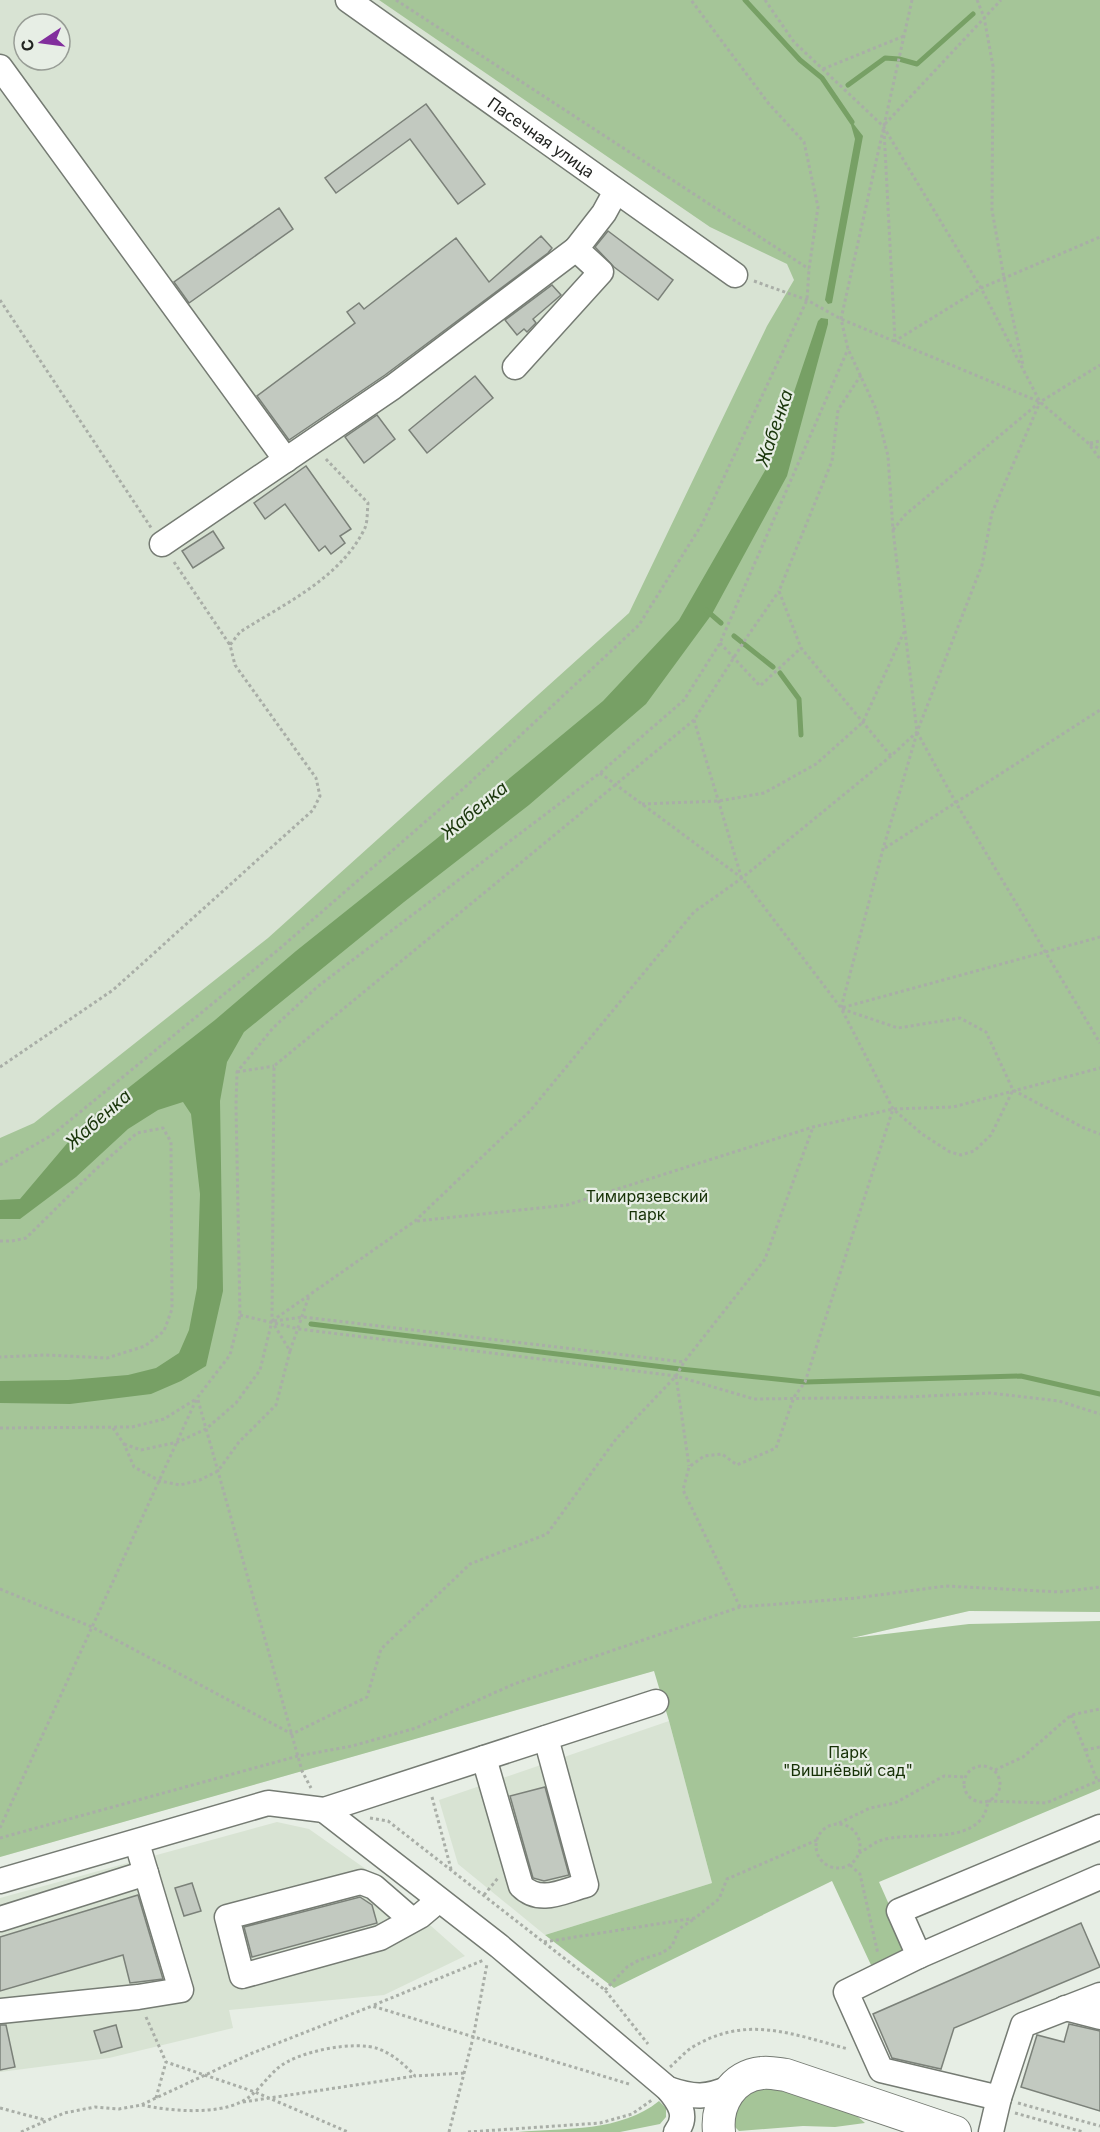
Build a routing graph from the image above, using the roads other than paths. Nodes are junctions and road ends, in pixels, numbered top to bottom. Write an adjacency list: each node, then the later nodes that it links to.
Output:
1 (348, 0): 3 (street, Пасечная улица)
2 (3, 78): 7 (street)
3 (616, 191): 4 (street); 5 (street, Пасечная улица)
4 (576, 249): 6 (street); 7 (street)
5 (735, 275)
6 (515, 367)
7 (286, 460): 8 (street)
8 (162, 544)
9 (656, 1702): 10 (street)
10 (546, 1738): 11 (street); 11 (street)
11 (484, 1758): 12 (street)
12 (324, 1810): 14 (street); 18 (street)
13 (1100, 1827): 21 (street)
14 (137, 1843): 15 (street); 17 (street)
15 (146, 1873): 19 (street); 24 (street)
16 (1100, 1877): 21 (street)
17 (0, 1881)
18 (439, 1900): 20 (street); 27 (street)
19 (0, 1919)
20 (412, 1920): 20 (street)
21 (919, 1956): 28 (street)
22 (1100, 1995): 23 (street)
23 (1065, 2008): 25 (street); 28 (street)
24 (0, 2011)
25 (1100, 2017)
26 (732, 2087): 27 (street); 30 (main road); 31 (main road)
27 (662, 2091): 29 (street)
28 (998, 2103): 32 (street)
29 (676, 2132)
30 (719, 2132)
31 (955, 2132)
32 (991, 2132)

